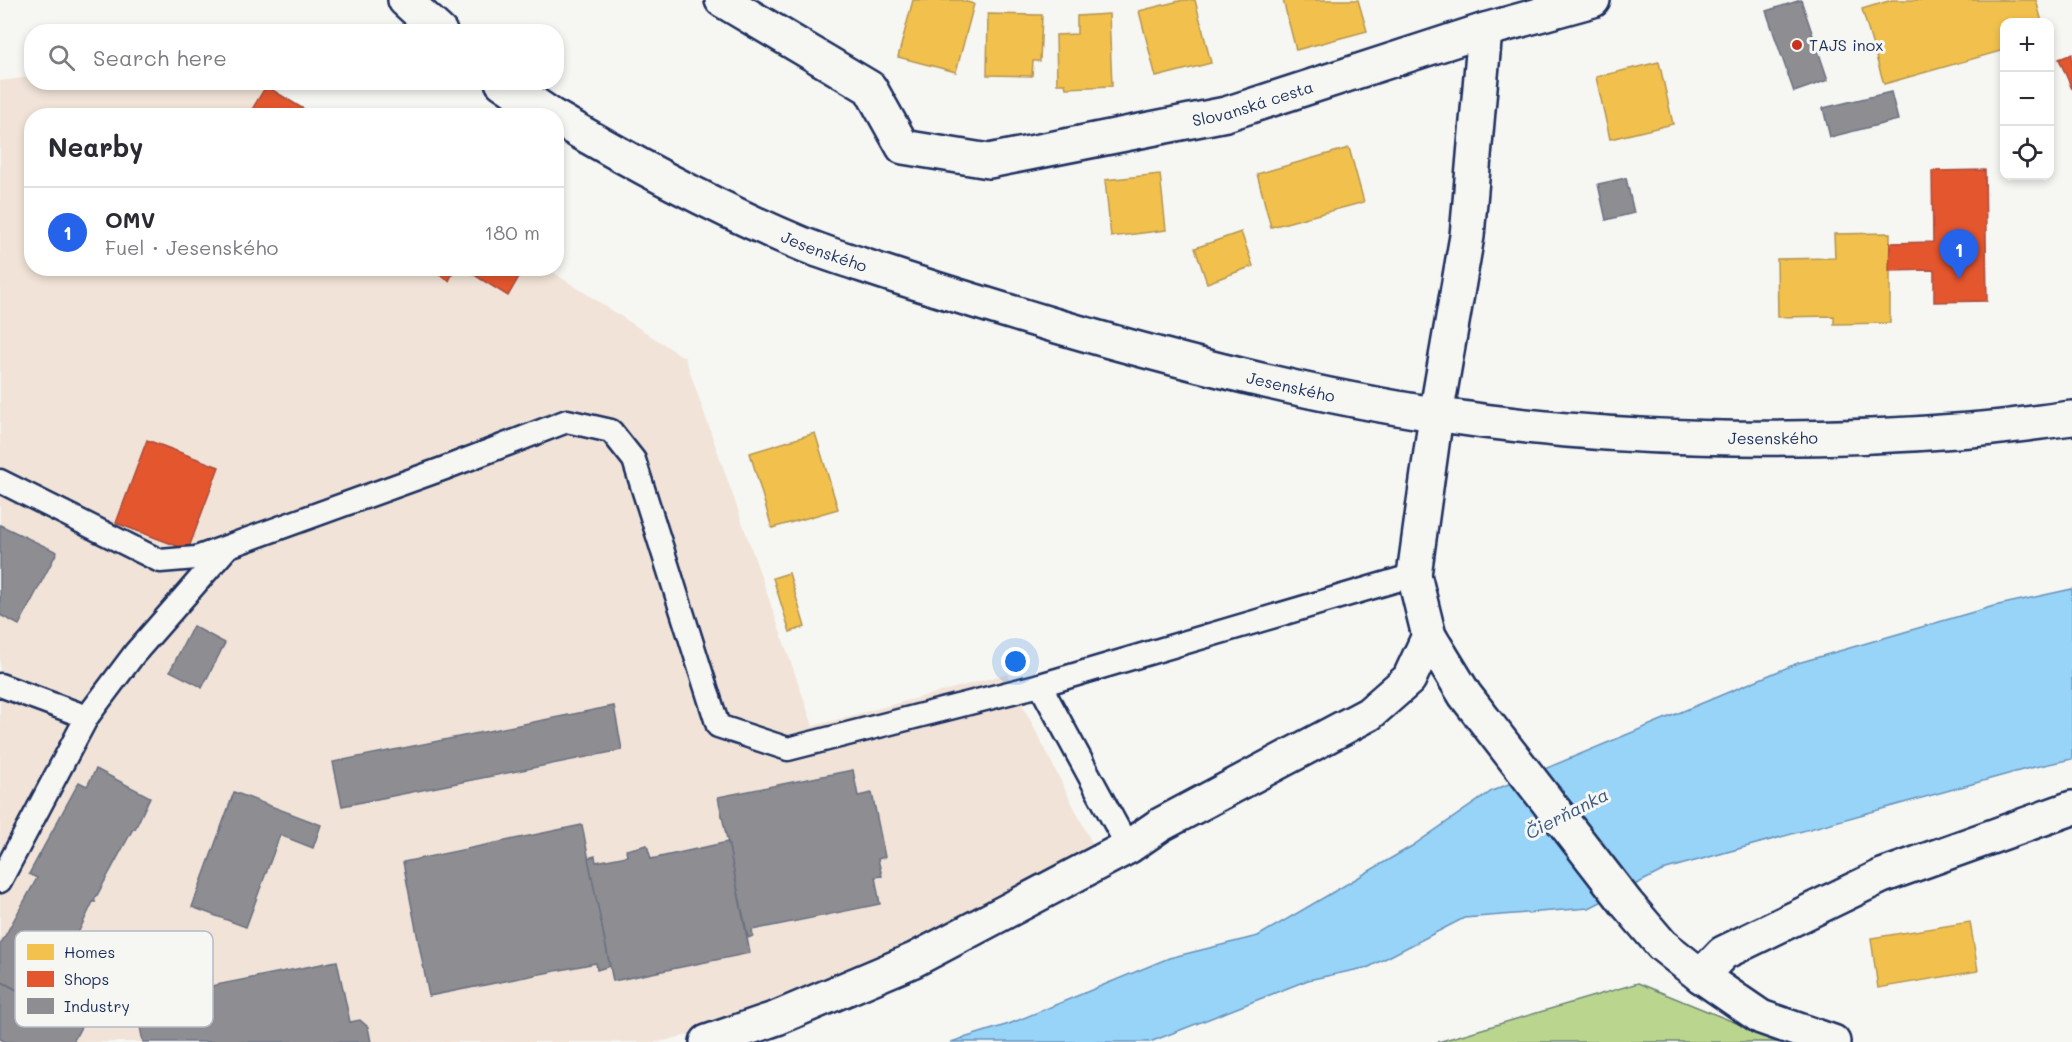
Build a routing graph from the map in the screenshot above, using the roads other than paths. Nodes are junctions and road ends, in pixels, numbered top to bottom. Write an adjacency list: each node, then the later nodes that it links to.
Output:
1 (405, 0): 4 (street)
2 (722, 0): 5 (street, Slovanská cesta)
3 (1593, 0): 5 (street, Slovanská cesta)
4 (431, 24)
5 (1485, 30): 9 (street)
6 (514, 90): 7 (street)
7 (540, 108)
8 (564, 123): 9 (street, Jesenského)
9 (1436, 414): 10 (street, Jesenského); 13 (street)
10 (2072, 418)
11 (0, 481): 12 (lane)
12 (227, 548): 16 (lane); 17 (lane)
13 (1414, 575): 14 (street); 16 (lane)
14 (1429, 636): 19 (street); 21 (street)
15 (0, 685): 17 (lane)
16 (1040, 685): 19 (lane)
17 (87, 717): 20 (lane)
18 (2072, 808): 21 (street)
19 (1128, 847): 22 (street)
20 (0, 880)
21 (1701, 976): 23 (street)
22 (707, 1042)
23 (1833, 1042)

